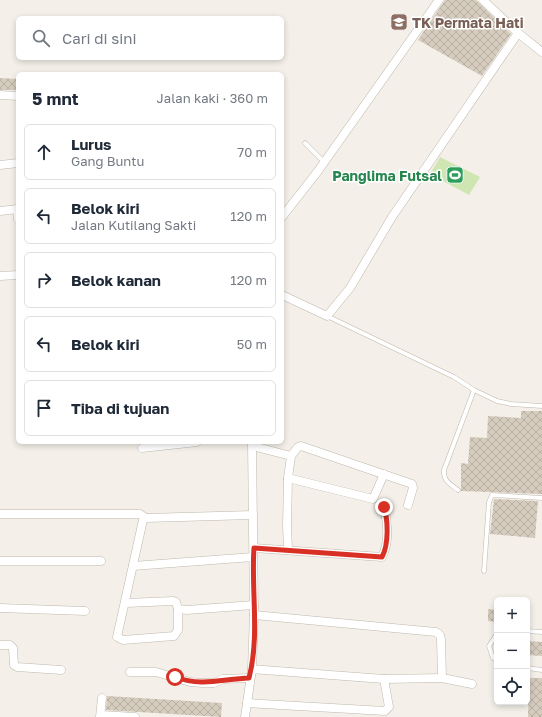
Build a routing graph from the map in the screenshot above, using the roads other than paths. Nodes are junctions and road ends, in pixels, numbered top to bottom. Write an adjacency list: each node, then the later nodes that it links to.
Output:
1 (439, 0): 8 (street)
2 (483, 0): 3 (street)
3 (518, 33): 4 (street); 17 (street)
4 (542, 52)
5 (0, 95): 6 (street)
6 (16, 96)
7 (305, 143): 8 (lane)
8 (324, 162): 13 (street)
9 (16, 163): 10 (street)
10 (0, 165)
11 (16, 209): 12 (street)
12 (0, 210)
13 (284, 214)
14 (16, 275): 15 (street)
15 (0, 276)
16 (284, 296): 17 (street)
17 (327, 316): 18 (lane)
18 (474, 390): 19 (lane); 26 (lane)
19 (542, 406)
20 (179, 444): 22 (street)
21 (252, 444): 23 (street); 31 (street)
22 (142, 448)
23 (291, 456): 24 (street); 25 (street)
24 (384, 474): 25 (street); 29 (street)
25 (288, 478): 34 (street)
26 (458, 490)
27 (542, 498): 39 (lane)
28 (383, 504): 34 (street)
29 (408, 505)
30 (0, 514): 32 (street)
31 (254, 515): 32 (street); 33 (street)
32 (146, 518): 38 (street)
33 (254, 548): 34 (street); 35 (street)
34 (288, 549)
35 (254, 557): 38 (street); 41 (street)
36 (0, 561): 37 (street)
37 (101, 561)
38 (133, 566): 40 (street)
39 (484, 571)
40 (126, 603): 43 (street); 43 (street)
41 (254, 605): 43 (street); 45 (street)
42 (0, 608): 44 (street)
43 (178, 609)
44 (85, 610)
45 (254, 615): 52 (street); 57 (street)
46 (530, 631): 47 (lane)
47 (542, 632)
48 (494, 638): 50 (lane)
49 (0, 645): 53 (street)
50 (494, 658)
51 (530, 668): 54 (lane)
52 (252, 669): 56 (street); 58 (street)
53 (61, 670)
54 (542, 670)
55 (130, 672): 56 (street)
56 (249, 678): 61 (street)
57 (442, 678): 58 (street); 59 (street)
58 (384, 679): 61 (street)
59 (472, 684)
60 (102, 698): 62 (street)
61 (247, 703): 64 (street)
62 (101, 716): 63 (street)
63 (135, 717)
64 (245, 717)

